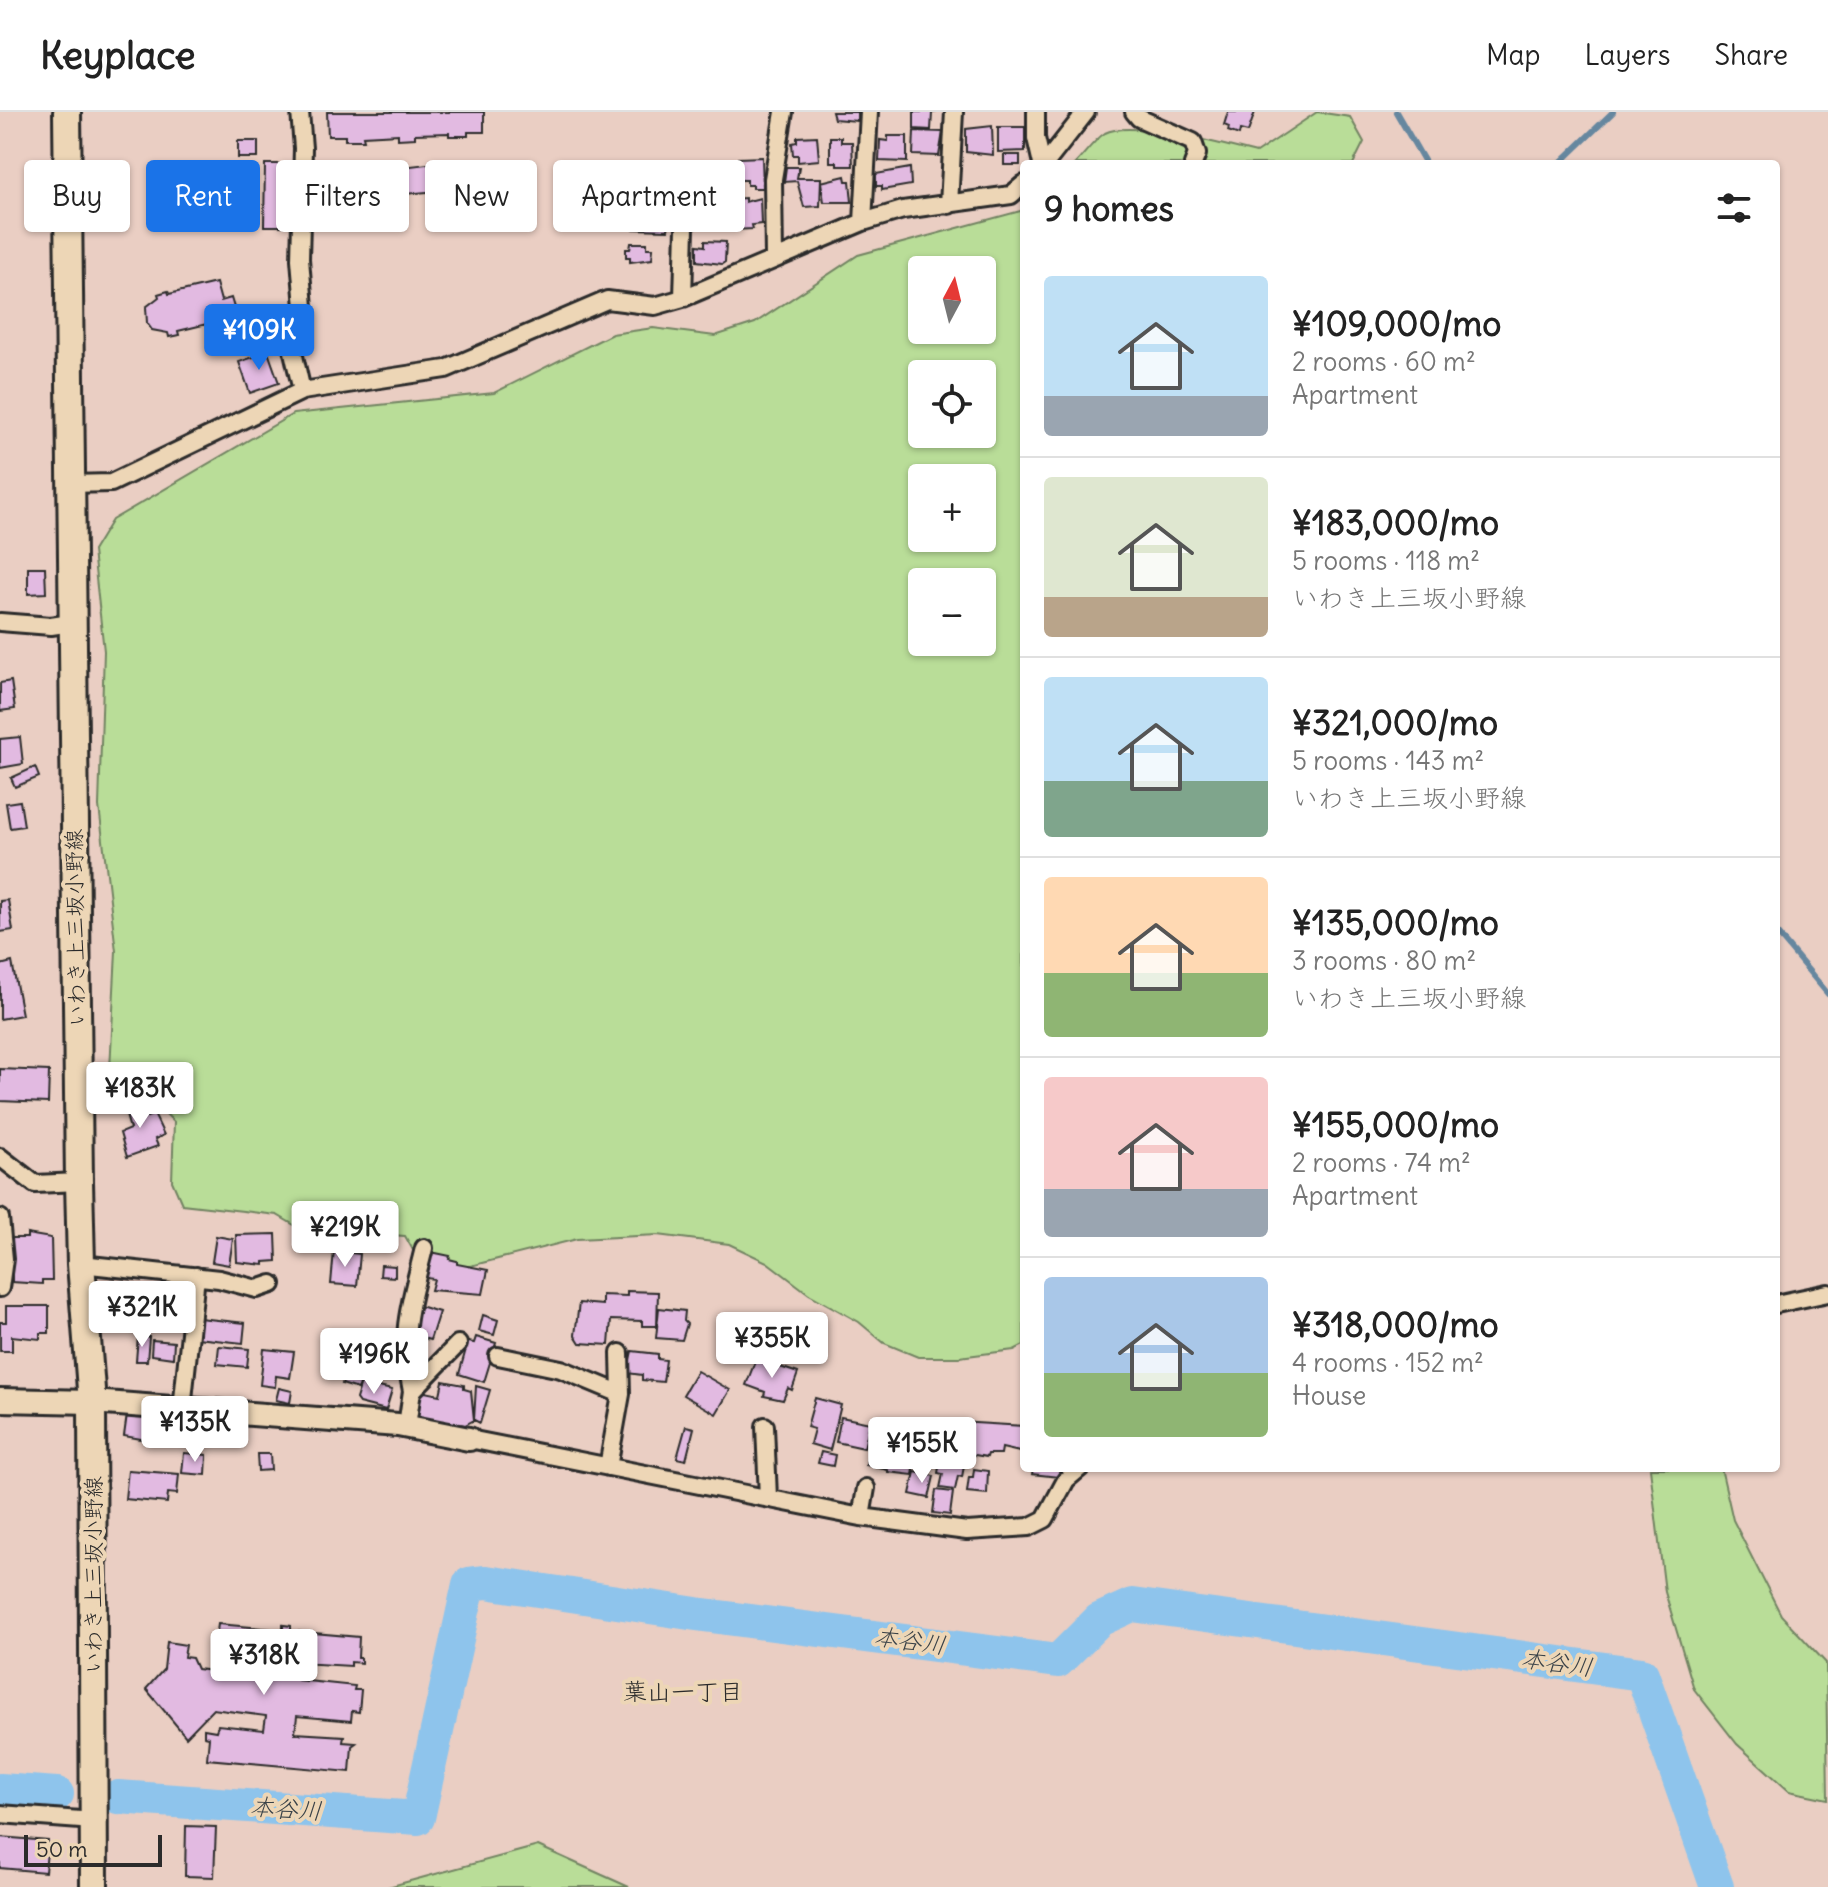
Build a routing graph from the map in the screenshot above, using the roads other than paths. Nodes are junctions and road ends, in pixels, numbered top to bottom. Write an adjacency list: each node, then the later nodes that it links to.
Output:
1 (67, 112): 19 (main road, いわき上三坂小野線)
2 (300, 112): 18 (street)
3 (784, 112): 16 (street)
4 (869, 112): 14 (street)
5 (954, 112): 13 (street)
6 (1036, 112): 9 (street)
7 (1086, 112): 10 (street)
8 (1134, 112): 11 (street)
9 (1042, 160)
10 (1046, 160)
11 (1195, 160)
12 (1020, 187): 13 (street)
13 (949, 205): 14 (street)
14 (863, 222): 16 (street)
15 (685, 232): 17 (street)
16 (774, 259): 17 (street)
17 (683, 298): 18 (street)
18 (302, 391): 19 (street)
19 (70, 484): 21 (main road, いわき上三坂小野線)
20 (0, 622): 21 (street)
21 (71, 623): 23 (main road, いわき上三坂小野線)
22 (0, 1157): 23 (street)
23 (79, 1182): 26 (main road, いわき上三坂小野線)
24 (0, 1218): 29 (street)
25 (424, 1248): 35 (street)
26 (81, 1264): 27 (street); 38 (main road, いわき上三坂小野線)
27 (196, 1276): 28 (street); 39 (street)
28 (272, 1284)
29 (0, 1288)
30 (1828, 1293): 31 (street)
31 (1780, 1303)
32 (458, 1344): 35 (street)
33 (620, 1353): 36 (street)
34 (498, 1356): 36 (street)
35 (412, 1391): 40 (street)
36 (621, 1394): 43 (street)
37 (0, 1400): 38 (street)
38 (92, 1402): 39 (street); 49 (main road, いわき上三坂小野線)
39 (182, 1409): 40 (street)
40 (407, 1426): 42 (street)
41 (765, 1426): 46 (street)
42 (469, 1439): 43 (street)
43 (608, 1467): 46 (street)
44 (1075, 1472): 47 (street)
45 (866, 1488): 47 (street)
46 (768, 1498): 47 (street)
47 (861, 1517)
48 (0, 1814): 49 (street)
49 (94, 1821): 50 (main road, いわき上三坂小野線)
50 (94, 1887)

